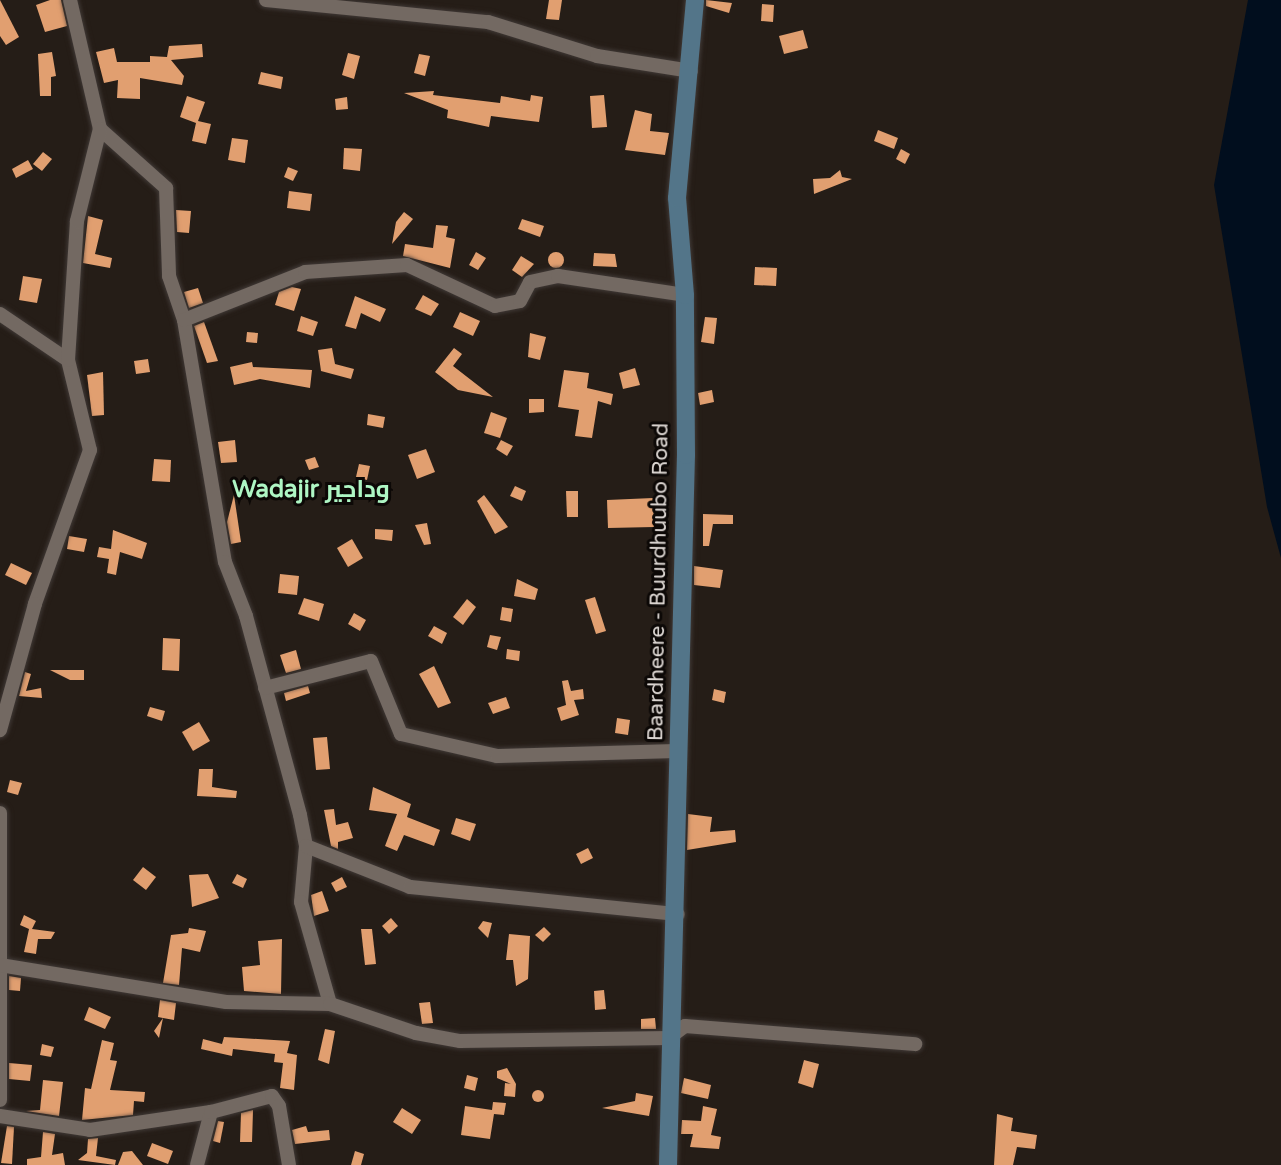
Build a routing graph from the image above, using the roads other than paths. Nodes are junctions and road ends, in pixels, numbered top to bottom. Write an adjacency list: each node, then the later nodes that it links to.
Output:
1 (70, 0): 5 (street)
2 (266, 0): 4 (street)
3 (695, 0): 4 (main road, Baardheere - Buurdhuubo Road)
4 (691, 71): 6 (main road, Baardheere - Buurdhuubo Road)
5 (100, 129): 8 (street); 9 (street)
6 (685, 295): 8 (street); 12 (main road, Baardheere - Buurdhuubo Road)
7 (0, 314): 9 (street)
8 (184, 320): 10 (street)
9 (68, 360): 11 (street)
10 (266, 688): 12 (street); 14 (street)
11 (0, 730)
12 (678, 751): 15 (main road, Baardheere - Buurdhuubo Road)
13 (0, 813): 16 (street)
14 (306, 846): 15 (street); 17 (street)
15 (678, 914): 18 (main road, Baardheere - Buurdhuubo Road)
16 (1, 964): 17 (street); 20 (street)
17 (330, 1004): 18 (street)
18 (669, 1038): 19 (street); 25 (main road, Baardheere - Buurdhuubo Road)
19 (915, 1044)
20 (0, 1100)
21 (211, 1112): 22 (street); 23 (street); 24 (street)
22 (0, 1116)
23 (197, 1165)
24 (289, 1165)
25 (668, 1165)

